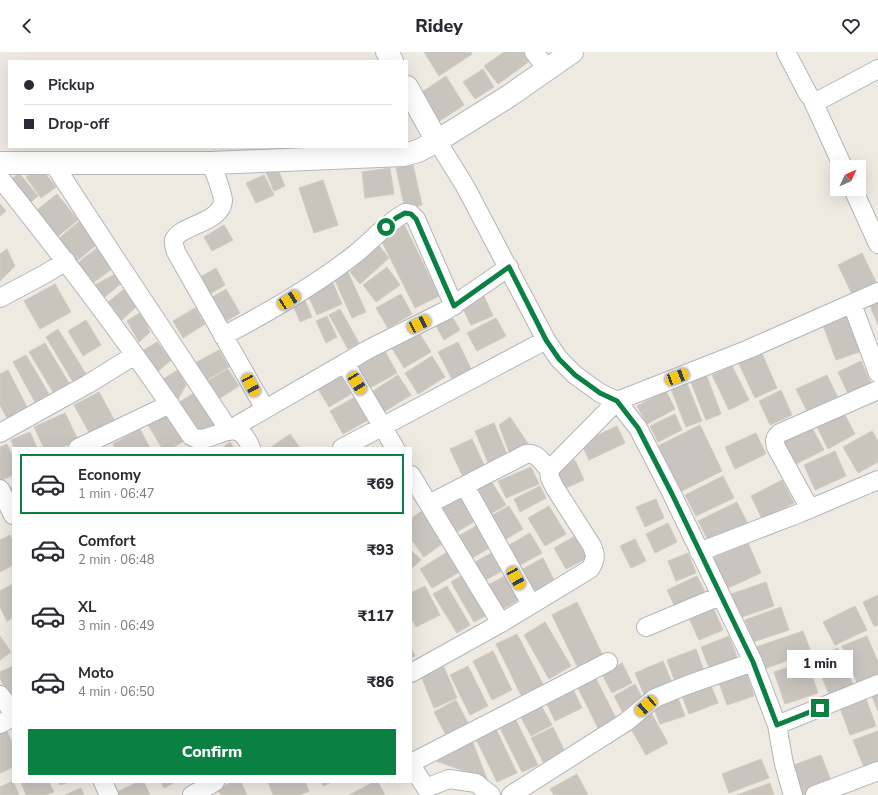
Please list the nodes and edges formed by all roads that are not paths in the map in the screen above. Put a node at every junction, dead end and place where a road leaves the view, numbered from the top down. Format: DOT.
graph roads {
  1 [pos="534,52"];
  2 [pos="572,52"];
  3 [pos="786,52"];
  4 [pos="547,69"];
  5 [pos="878,70"];
  6 [pos="408,89"];
  7 [pos="812,99"];
  8 [pos="437,141"];
  9 [pos="840,160"];
  10 [pos="0,163"];
  11 [pos="54,163"];
  12 [pos="211,163"];
  13 [pos="0,178"];
  14 [pos="856,196"];
  15 [pos="878,244"];
  16 [pos="66,261"];
  17 [pos="509,267"];
  18 [pos="878,292"];
  19 [pos="0,298"];
  20 [pos="852,304"];
  21 [pos="454,306"];
  22 [pos="224,336"];
  23 [pos="546,340"];
  24 [pos="135,355"];
  25 [pos="345,363"];
  26 [pos="878,373"];
  27 [pos="878,390"];
  28 [pos="617,401"];
  29 [pos="170,404"];
  30 [pos="265,409"];
  31 [pos="382,426"];
  32 [pos="229,430"];
  33 [pos="0,433"];
  34 [pos="80,447"];
  35 [pos="250,447"];
  36 [pos="344,447"];
  37 [pos="394,447"];
  38 [pos="549,470"];
  39 [pos="412,477"];
  40 [pos="878,480"];
  41 [pos="12,483"];
  42 [pos="465,486"];
  43 [pos="0,489"];
  44 [pos="429,504"];
  45 [pos="810,509"];
  46 [pos="12,513"];
  47 [pos="699,552"];
  48 [pos="720,596"];
  49 [pos="531,604"];
  50 [pos="501,623"];
  51 [pos="646,627"];
  52 [pos="608,662"];
  53 [pos="753,662"];
  54 [pos="412,672"];
  55 [pos="878,684"];
  56 [pos="0,695"];
  57 [pos="12,711"];
  58 [pos="12,718"];
  59 [pos="0,724"];
  60 [pos="777,725"];
  61 [pos="412,763"];
  62 [pos="412,767"];
  63 [pos="878,771"];
  64 [pos="104,783"];
  65 [pos="214,787"];
  66 [pos="421,791"];
  67 [pos="109,795"];
  68 [pos="192,795"];
  69 [pos="491,795"];
  70 [pos="511,795"];
  71 [pos="793,795"];
  72 [pos="815,795"];
  1 -- 4 [label="street"];
  2 -- 4 [label="street"];
  3 -- 7 [label="street"];
  4 -- 8 [label="street"];
  5 -- 7 [label="street"];
  6 -- 8 [label="street"];
  7 -- 9 [label="street"];
  8 -- 12 [label="street"];
  8 -- 17 [label="street"];
  10 -- 11 [label="street"];
  11 -- 12 [label="street"];
  11 -- 32 [label="street"];
  12 -- 22 [label="street"];
  13 -- 16 [label="street"];
  14 -- 15 [label="street"];
  16 -- 19 [label="street"];
  16 -- 24 [label="street"];
  17 -- 21 [label="street"];
  17 -- 23 [label="street"];
  18 -- 20 [label="street"];
  20 -- 26 [label="street"];
  20 -- 28 [label="street"];
  21 -- 22 [label="street"];
  21 -- 25 [label="street"];
  22 -- 30 [label="street"];
  23 -- 28 [label="street"];
  23 -- 31 [label="street"];
  24 -- 29 [label="street"];
  24 -- 33 [label="street"];
  25 -- 30 [label="street"];
  25 -- 31 [label="street"];
  27 -- 45 [label="street"];
  28 -- 38 [label="street"];
  28 -- 47 [label="street"];
  29 -- 32 [label="street"];
  29 -- 34 [label="street"];
  30 -- 32 [label="street"];
  31 -- 36 [label="street"];
  31 -- 37 [label="street"];
  32 -- 35 [label="street"];
  38 -- 42 [label="street"];
  38 -- 49 [label="street"];
  39 -- 44 [label="street"];
  40 -- 45 [label="street"];
  41 -- 43 [label="street"];
  42 -- 44 [label="street"];
  42 -- 49 [label="street"];
  43 -- 46 [label="street"];
  44 -- 50 [label="street"];
  45 -- 47 [label="street"];
  47 -- 48 [label="street"];
  48 -- 51 [label="street"];
  48 -- 53 [label="street"];
  49 -- 50 [label="street"];
  50 -- 54 [label="street"];
  52 -- 61 [label="street"];
  53 -- 60 [label="street"];
  53 -- 70 [label="street"];
  55 -- 60 [label="street"];
  56 -- 57 [label="street"];
  58 -- 59 [label="street"];
  60 -- 71 [label="street"];
  62 -- 66 [label="street"];
  63 -- 72 [label="street"];
  64 -- 67 [label="street"];
  65 -- 68 [label="street"];
  66 -- 69 [label="street"];
}
